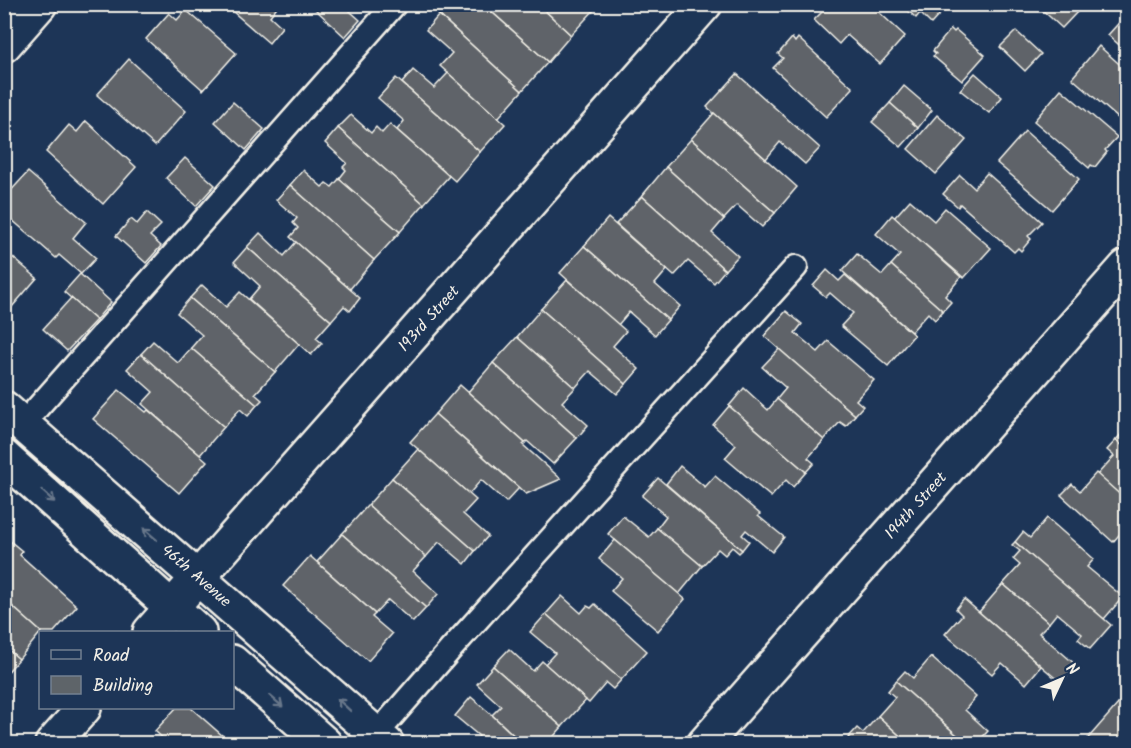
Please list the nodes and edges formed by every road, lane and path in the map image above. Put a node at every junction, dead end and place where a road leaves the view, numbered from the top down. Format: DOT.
graph roads {
  1 [pos="40,4"];
  2 [pos="395,4"];
  3 [pos="705,4"];
  4 [pos="4,45"];
  5 [pos="796,267"];
  6 [pos="1126,267"];
  7 [pos="14,416"];
  8 [pos="4,457"];
  9 [pos="199,576"];
  10 [pos="171,608"];
  11 [pos="152,631"];
  12 [pos="197,631"];
  13 [pos="234,664"];
  14 [pos="83,709"];
  15 [pos="378,740"];
  16 [pos="52,744"];
  17 [pos="325,744"];
  18 [pos="704,744"];
  1 -- 4 [label="street"];
  2 -- 7 [label="lane"];
  3 -- 9 [label="street, 193rd Street"];
  5 -- 15 [label="lane"];
  6 -- 18 [label="street, 194th Street"];
  9 -- 7 [label="street, 46th Avenue, one-way"];
  8 -- 10 [label="street, one-way"];
  9 -- 10 [label="street, 193rd Street"];
  15 -- 9 [label="street, 46th Avenue, one-way"];
  10 -- 11 [label="street, 193rd Street"];
  10 -- 12 [label="street"];
  13 -- 17 [label="street, one-way"];
  14 -- 16 [label="street"];
}
